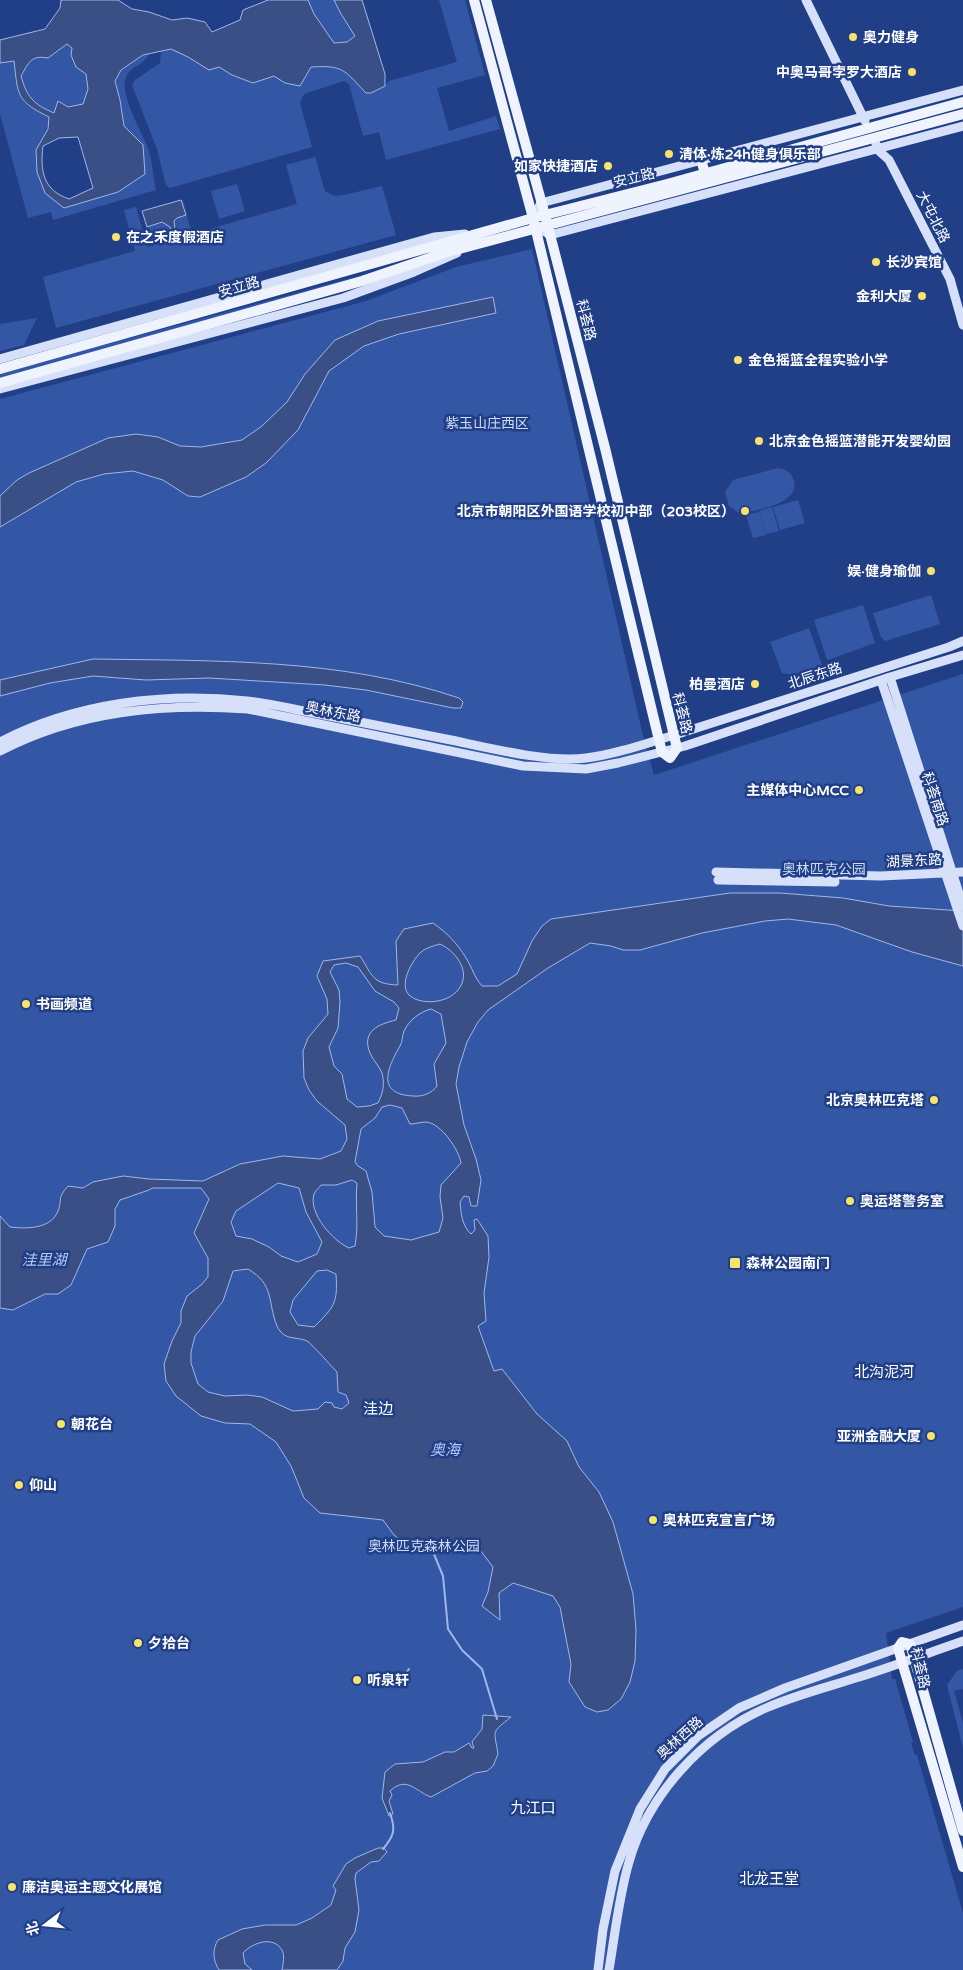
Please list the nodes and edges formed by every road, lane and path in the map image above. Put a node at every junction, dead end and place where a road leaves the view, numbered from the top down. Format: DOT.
graph roads {
  1 [pos="474,0"];
  2 [pos="486,0"];
  3 [pos="806,0"];
  4 [pos="963,90"];
  5 [pos="963,102"];
  6 [pos="962,116"];
  7 [pos="863,117"];
  8 [pos="963,126"];
  9 [pos="868,127"];
  10 [pos="876,143"];
  11 [pos="701,160"];
  12 [pos="705,173"];
  13 [pos="541,203"];
  14 [pos="544,215"];
  15 [pos="534,223"];
  16 [pos="549,230"];
  17 [pos="486,231"];
  18 [pos="478,244"];
  19 [pos="963,325"];
  20 [pos="0,359"];
  21 [pos="0,370"];
  22 [pos="0,382"];
  23 [pos="0,389"];
  24 [pos="963,640"];
  25 [pos="963,655"];
  26 [pos="890,677"];
  27 [pos="881,680"];
  28 [pos="674,735"];
  29 [pos="659,740"];
  30 [pos="0,742"];
  31 [pos="678,748"];
  32 [pos="0,751"];
  33 [pos="662,752"];
  34 [pos="963,872"];
  35 [pos="717,876"];
  36 [pos="953,876"];
  37 [pos="961,909"];
  38 [pos="963,926"];
  39 [pos="963,1625"];
  40 [pos="963,1641"];
  41 [pos="910,1644"];
  42 [pos="898,1648"];
  43 [pos="913,1658"];
  44 [pos="902,1662"];
  45 [pos="963,1831"];
  46 [pos="963,1867"];
  47 [pos="598,1970"];
  48 [pos="609,1970"];
  1 -- 15 [label="main road, 科荟路"];
  2 -- 13 [label="main road, 科荟路"];
  3 -- 7 [label="main road"];
  4 -- 7 [label="main road, 安立路"];
  5 -- 9 [label="main road, 安立路"];
  6 -- 10 [label="main road, 安立路"];
  7 -- 9 [label="main road, 大屯北路"];
  7 -- 11 [label="main road, 安立路"];
  8 -- 10 [label="main road, 安立路"];
  9 -- 10 [label="main road, 大屯北路"];
  9 -- 12 [label="main road, 安立路"];
  10 -- 16 [label="main road, 安立路"];
  10 -- 19 [label="main road, 大屯北路"];
  11 -- 12 [label="main road"];
  11 -- 13 [label="main road, 安立路"];
  12 -- 14 [label="main road, 安立路"];
  13 -- 14 [label="main road, 科荟路"];
  13 -- 15 [label="main road"];
  14 -- 15 [label="main road, 安立路"];
  14 -- 16 [label="main road, 科荟路"];
  15 -- 16 [label="main road, 安立路"];
  15 -- 17 [label="main road, 安立路"];
  15 -- 18 [label="main road, 安立路"];
  15 -- 29 [label="main road, 科荟路"];
  16 -- 28 [label="main road, 科荟路"];
  17 -- 20 [label="main road, 安立路"];
  17 -- 21 [label="main road, 安立路"];
  18 -- 22 [label="main road, 安立路"];
  18 -- 23 [label="main road, 安立路"];
  24 -- 28 [label="main road, 北辰东路"];
  25 -- 26 [label="main road, 北辰东路"];
  26 -- 27 [label="main road, 北辰东路"];
  26 -- 36 [label="main road, 科荟南路"];
  27 -- 31 [label="main road, 北辰东路"];
  27 -- 36 [label="main road, 科荟南路"];
  28 -- 29 [label="main road, 北辰东路"];
  28 -- 31 [label="main road, 科荟路"];
  29 -- 30 [label="main road, 奥林东路"];
  29 -- 33 [label="main road, 科荟路"];
  31 -- 33 [label="main road, 科荟路"];
  32 -- 33 [label="main road, 奥林东路"];
  34 -- 36 [label="main road, 湖景东路"];
  35 -- 36 [label="main road, 湖景东路"];
  36 -- 37 [label="main road, 科荟南路"];
  37 -- 38 [label="main road, 科荟南路"];
  39 -- 41 [label="main road"];
  40 -- 43 [label="main road, 奥林西路"];
  41 -- 42 [label="main road, 科荟路"];
  41 -- 43 [label="main road, 科荟路"];
  42 -- 44 [label="main road, 科荟路"];
  42 -- 47 [label="main road, 奥林西路"];
  43 -- 44 [label="main road, 奥林西路"];
  43 -- 45 [label="main road, 科荟路"];
  44 -- 46 [label="main road, 科荟路"];
  44 -- 48 [label="main road, 奥林西路"];
}
